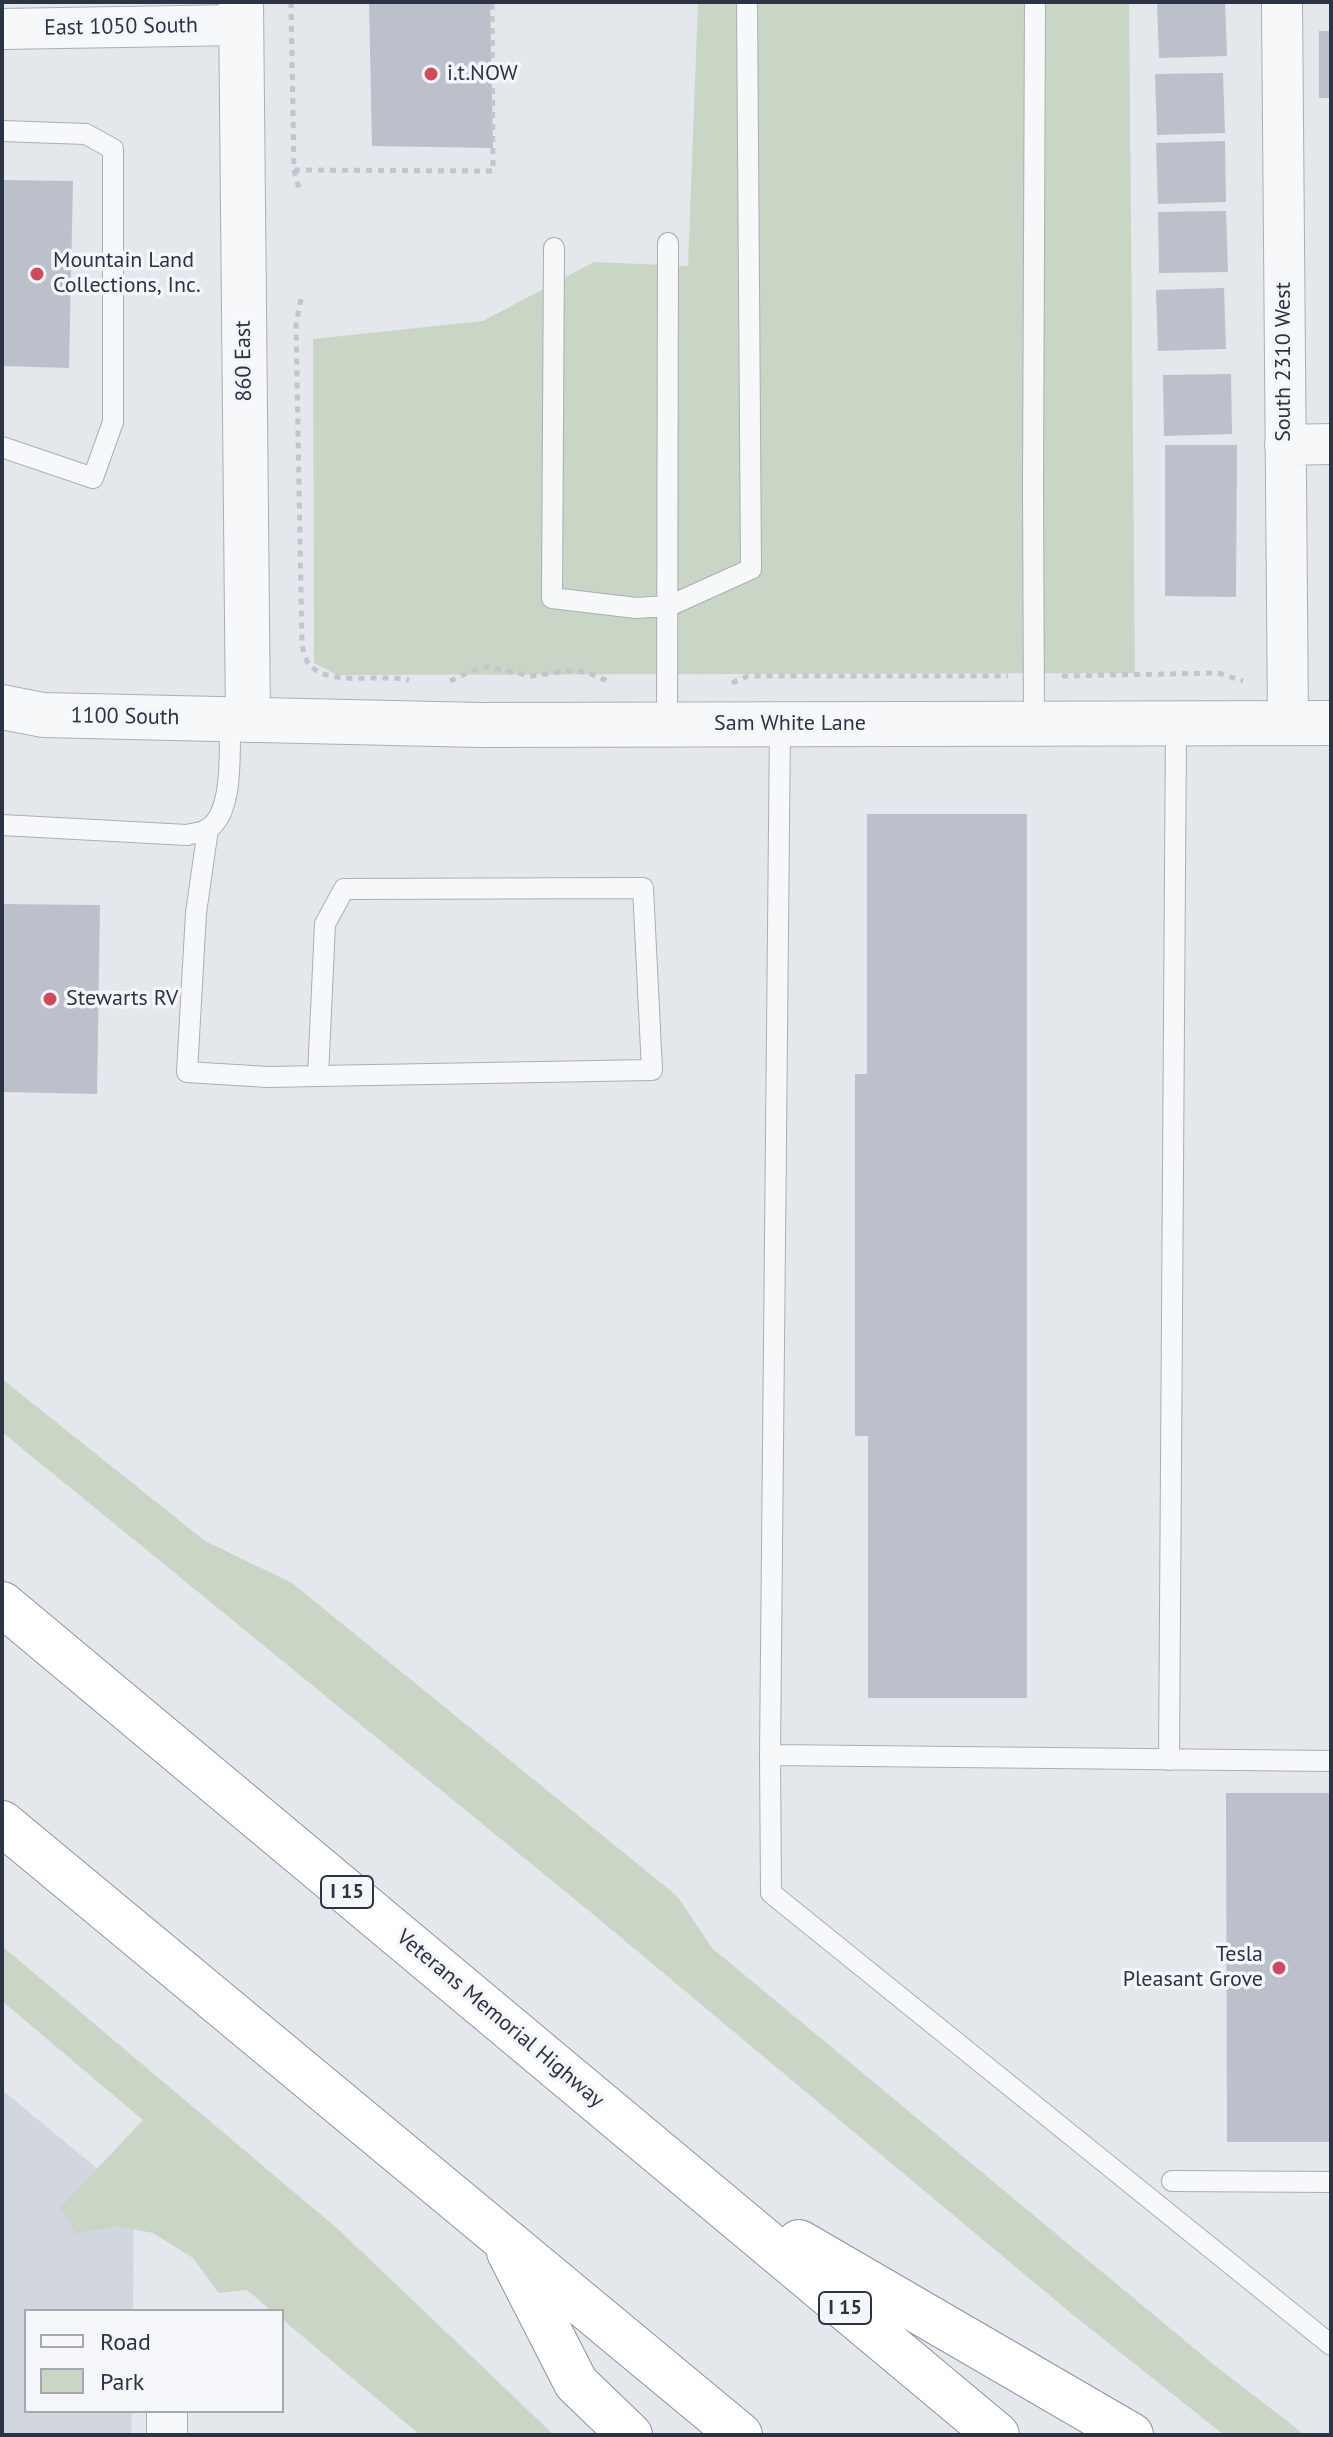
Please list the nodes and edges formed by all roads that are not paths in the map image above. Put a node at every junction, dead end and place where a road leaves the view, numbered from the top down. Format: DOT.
graph roads {
  1 [pos="747,2"];
  2 [pos="1035,2"];
  3 [pos="1282,2"];
  4 [pos="241,13"];
  5 [pos="2,29"];
  6 [pos="2,131"];
  7 [pos="668,243"];
  8 [pos="554,248"];
  9 [pos="1331,444"];
  10 [pos="1285,445"];
  11 [pos="2,447"];
  12 [pos="669,606"];
  13 [pos="2,707"];
  14 [pos="239,720"];
  15 [pos="1034,722"];
  16 [pos="1176,723"];
  17 [pos="1288,723"];
  18 [pos="1331,723"];
  19 [pos="667,724"];
  20 [pos="780,724"];
  21 [pos="2,825"];
  22 [pos="208,829"];
  23 [pos="318,1076"];
  24 [pos="2,1604"];
  25 [pos="770,1755"];
  26 [pos="1169,1760"];
  27 [pos="1331,1761"];
  28 [pos="2,1823"];
  29 [pos="693,2181"];
  30 [pos="1172,2181"];
  31 [pos="1331,2182"];
  32 [pos="501,2236"];
  33 [pos="1331,2345"];
  34 [pos="167,2413"];
  35 [pos="167,2435"];
  36 [pos="630,2435"];
  37 [pos="740,2435"];
  38 [pos="997,2435"];
  39 [pos="1131,2435"];
  1 -- 12 [label="lane"];
  2 -- 15 [label="lane"];
  3 -- 10 [label="street, South 2310 West"];
  4 -- 5 [label="street, East 1050 South"];
  4 -- 14 [label="street, 860 East"];
  6 -- 11 [label="lane"];
  7 -- 12 [label="lane"];
  8 -- 12 [label="lane"];
  9 -- 10 [label="street"];
  10 -- 17 [label="street, South 2310 West"];
  12 -- 19 [label="lane"];
  13 -- 14 [label="street, 1100 South"];
  14 -- 19 [label="street, Sam White Lane"];
  14 -- 22 [label="lane"];
  15 -- 16 [label="street, Sam White Lane"];
  15 -- 20 [label="street, Sam White Lane"];
  16 -- 17 [label="street, Sam White Lane"];
  16 -- 26 [label="lane"];
  17 -- 18 [label="street, Sam White Lane"];
  19 -- 20 [label="street, Sam White Lane"];
  20 -- 25 [label="lane"];
  21 -- 22 [label="lane"];
  22 -- 23 [label="lane"];
  23 -- 23 [label="lane"];
  24 -- 29 [label="highway, Veterans Memorial Highway / I 15"];
  25 -- 26 [label="lane"];
  25 -- 33 [label="lane"];
  26 -- 27 [label="lane"];
  28 -- 32 [label="highway"];
  29 -- 38 [label="highway, Veterans Memorial Highway / I 15"];
  29 -- 39 [label="highway"];
  30 -- 31 [label="lane"];
  32 -- 36 [label="highway"];
  32 -- 37 [label="highway"];
  34 -- 35 [label="street"];
}
